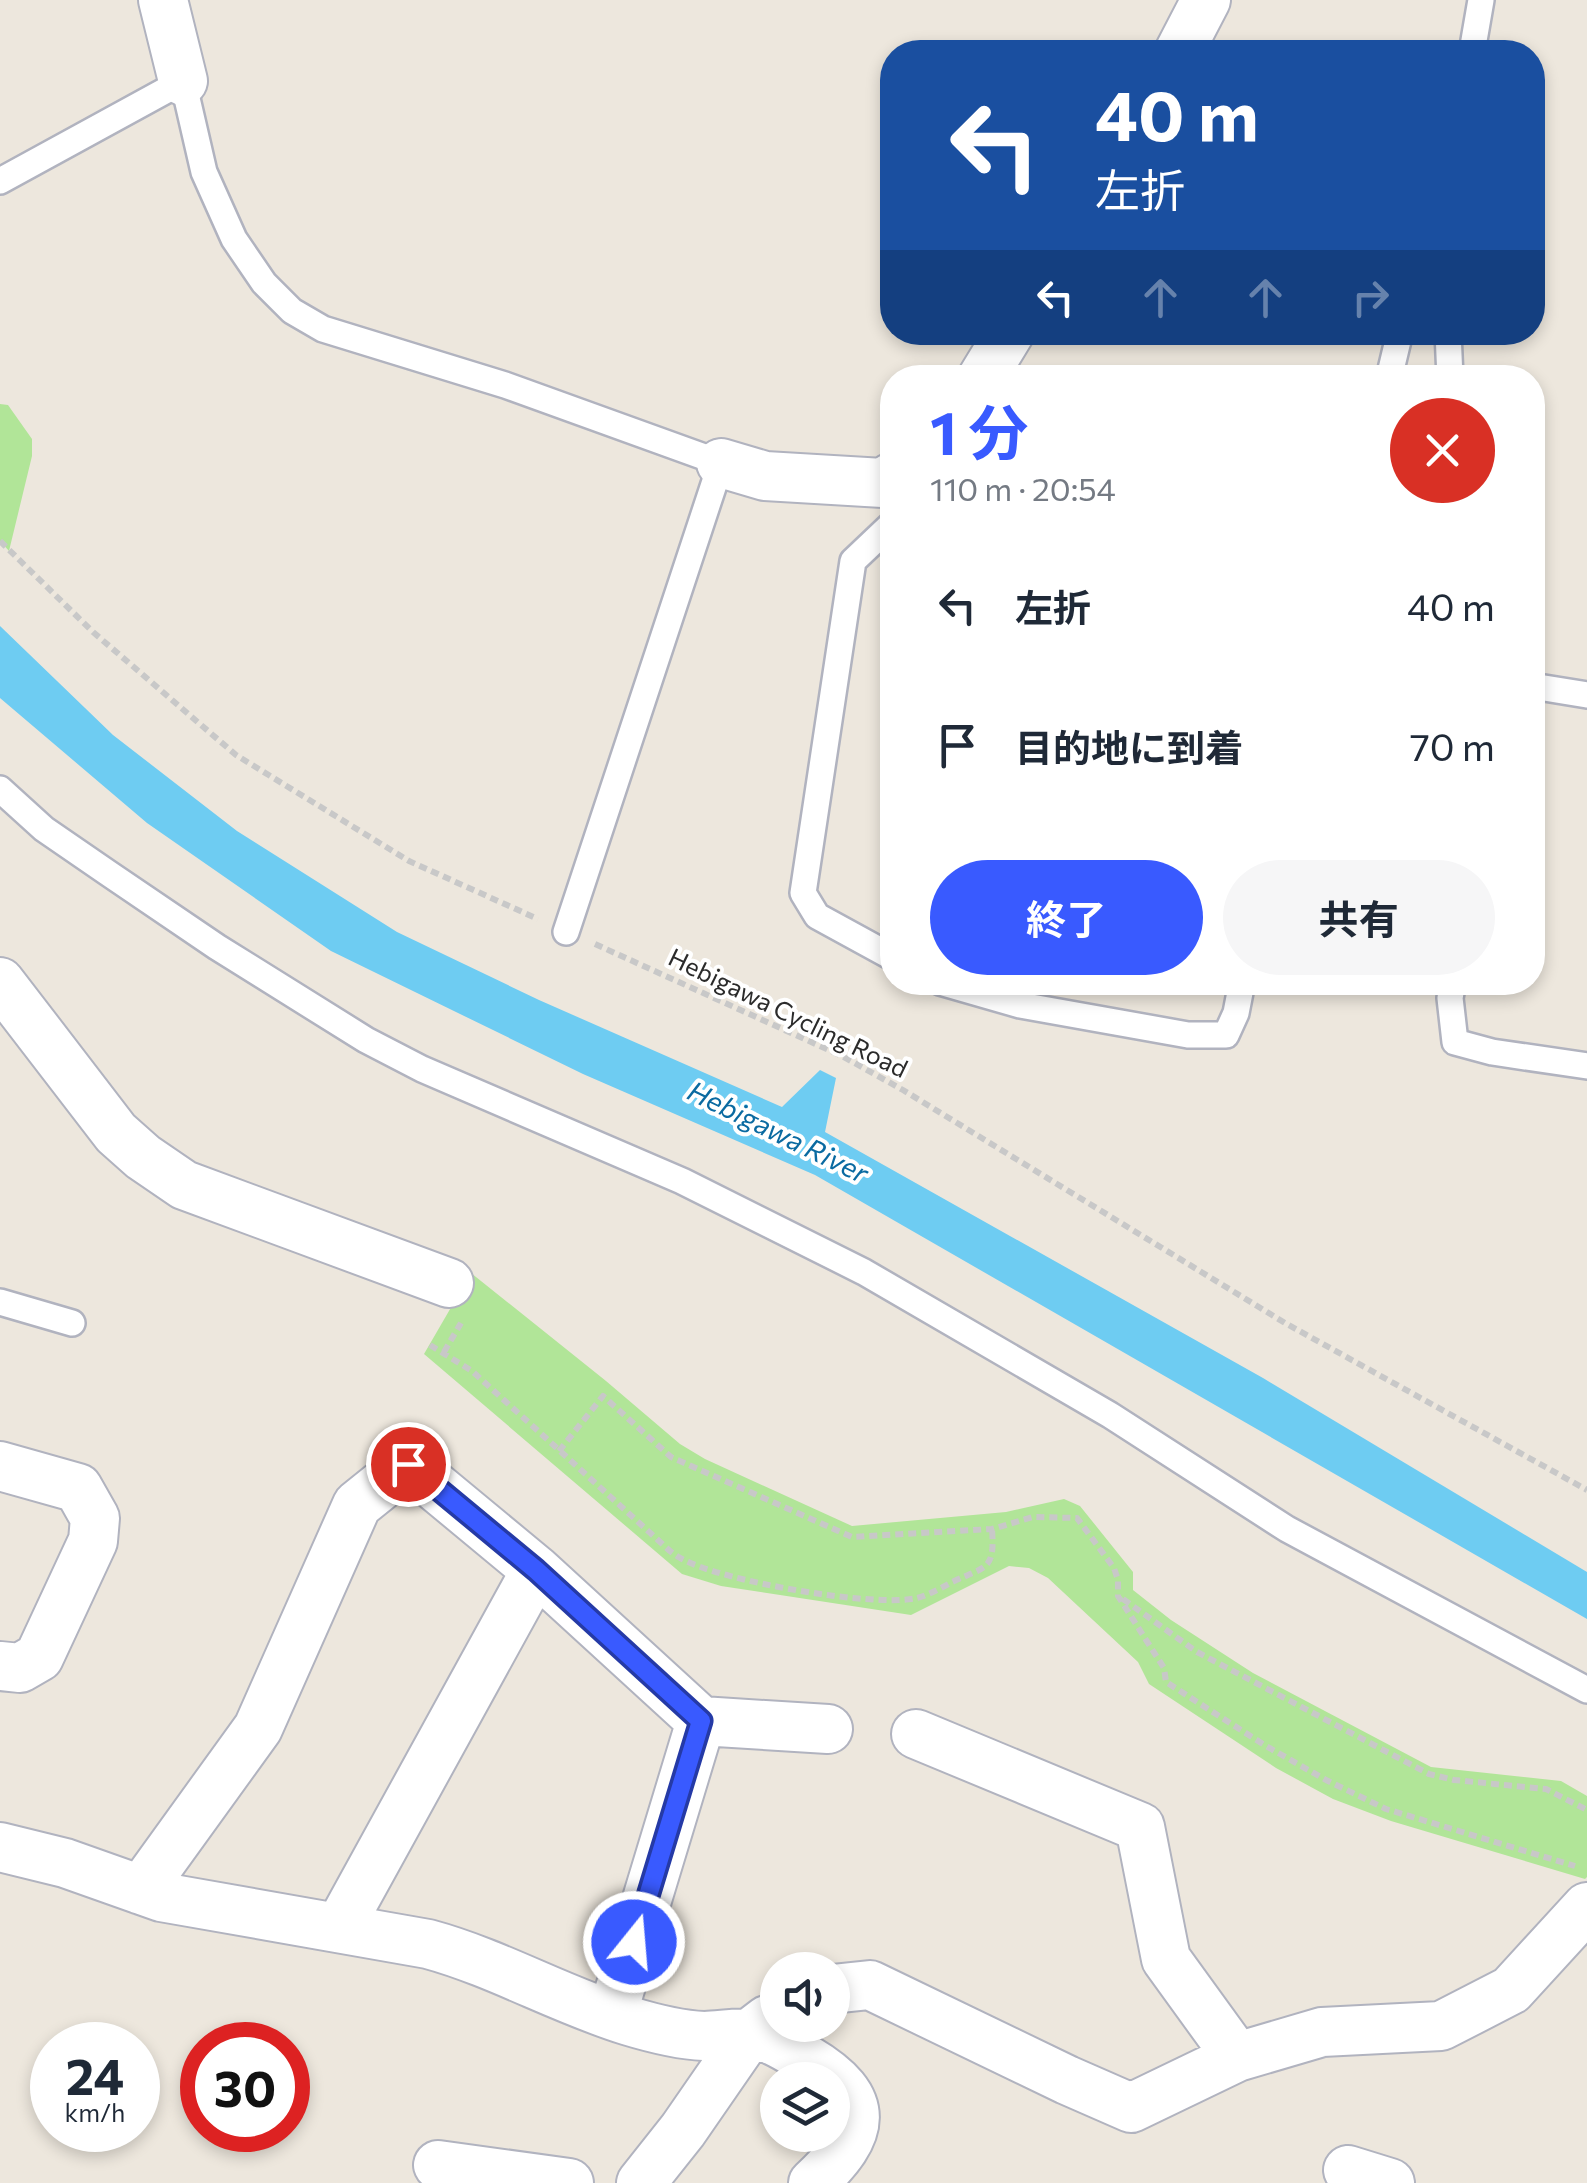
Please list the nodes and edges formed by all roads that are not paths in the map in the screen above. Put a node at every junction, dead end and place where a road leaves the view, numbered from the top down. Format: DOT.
graph roads {
  1 [pos="163,0"];
  2 [pos="1206,0"];
  3 [pos="1481,0"];
  4 [pos="1185,40"];
  5 [pos="1474,40"];
  6 [pos="183,81"];
  7 [pos="0,181"];
  8 [pos="721,464"];
  9 [pos="880,483"];
  10 [pos="880,536"];
  11 [pos="1545,688"];
  12 [pos="1587,695"];
  13 [pos="0,789"];
  14 [pos="566,932"];
  15 [pos="880,951"];
  16 [pos="0,982"];
  17 [pos="985,995"];
  18 [pos="1239,995"];
  19 [pos="1451,995"];
  20 [pos="1587,1066"];
  21 [pos="449,1284"];
  22 [pos="0,1302"];
  23 [pos="72,1323"];
  24 [pos="0,1466"];
  25 [pos="536,1570"];
  26 [pos="0,1666"];
  27 [pos="1587,1690"];
  28 [pos="701,1721"];
  29 [pos="828,1729"];
  30 [pos="916,1734"];
  31 [pos="0,1848"];
  32 [pos="142,1890"];
  33 [pos="1587,1907"];
  34 [pos="339,1928"];
  35 [pos="850,1987"];
  36 [pos="612,2015"];
  37 [pos="760,2024"];
  38 [pos="760,2028"];
  39 [pos="780,2042"];
  40 [pos="1237,2057"];
  41 [pos="438,2165"];
  42 [pos="568,2183"];
  43 [pos="640,2183"];
  44 [pos="813,2183"];
  1 -- 6 [label="street"];
  2 -- 4 [label="street"];
  3 -- 5 [label="lane"];
  6 -- 7 [label="lane"];
  6 -- 8 [label="lane"];
  8 -- 9 [label="street"];
  8 -- 14 [label="lane"];
  10 -- 15 [label="lane"];
  11 -- 12 [label="lane"];
  13 -- 27 [label="lane"];
  16 -- 21 [label="street"];
  17 -- 18 [label="lane"];
  19 -- 20 [label="lane"];
  22 -- 23 [label="lane"];
  24 -- 26 [label="street"];
  25 -- 28 [label="street"];
  25 -- 32 [label="street"];
  25 -- 34 [label="street"];
  28 -- 29 [label="street"];
  28 -- 36 [label="street"];
  30 -- 40 [label="street"];
  31 -- 32 [label="street"];
  32 -- 34 [label="street"];
  33 -- 40 [label="street"];
  34 -- 36 [label="street"];
  35 -- 40 [label="street"];
  36 -- 37 [label="street"];
  38 -- 43 [label="street"];
  39 -- 44 [label="street"];
  41 -- 42 [label="street"];
}
